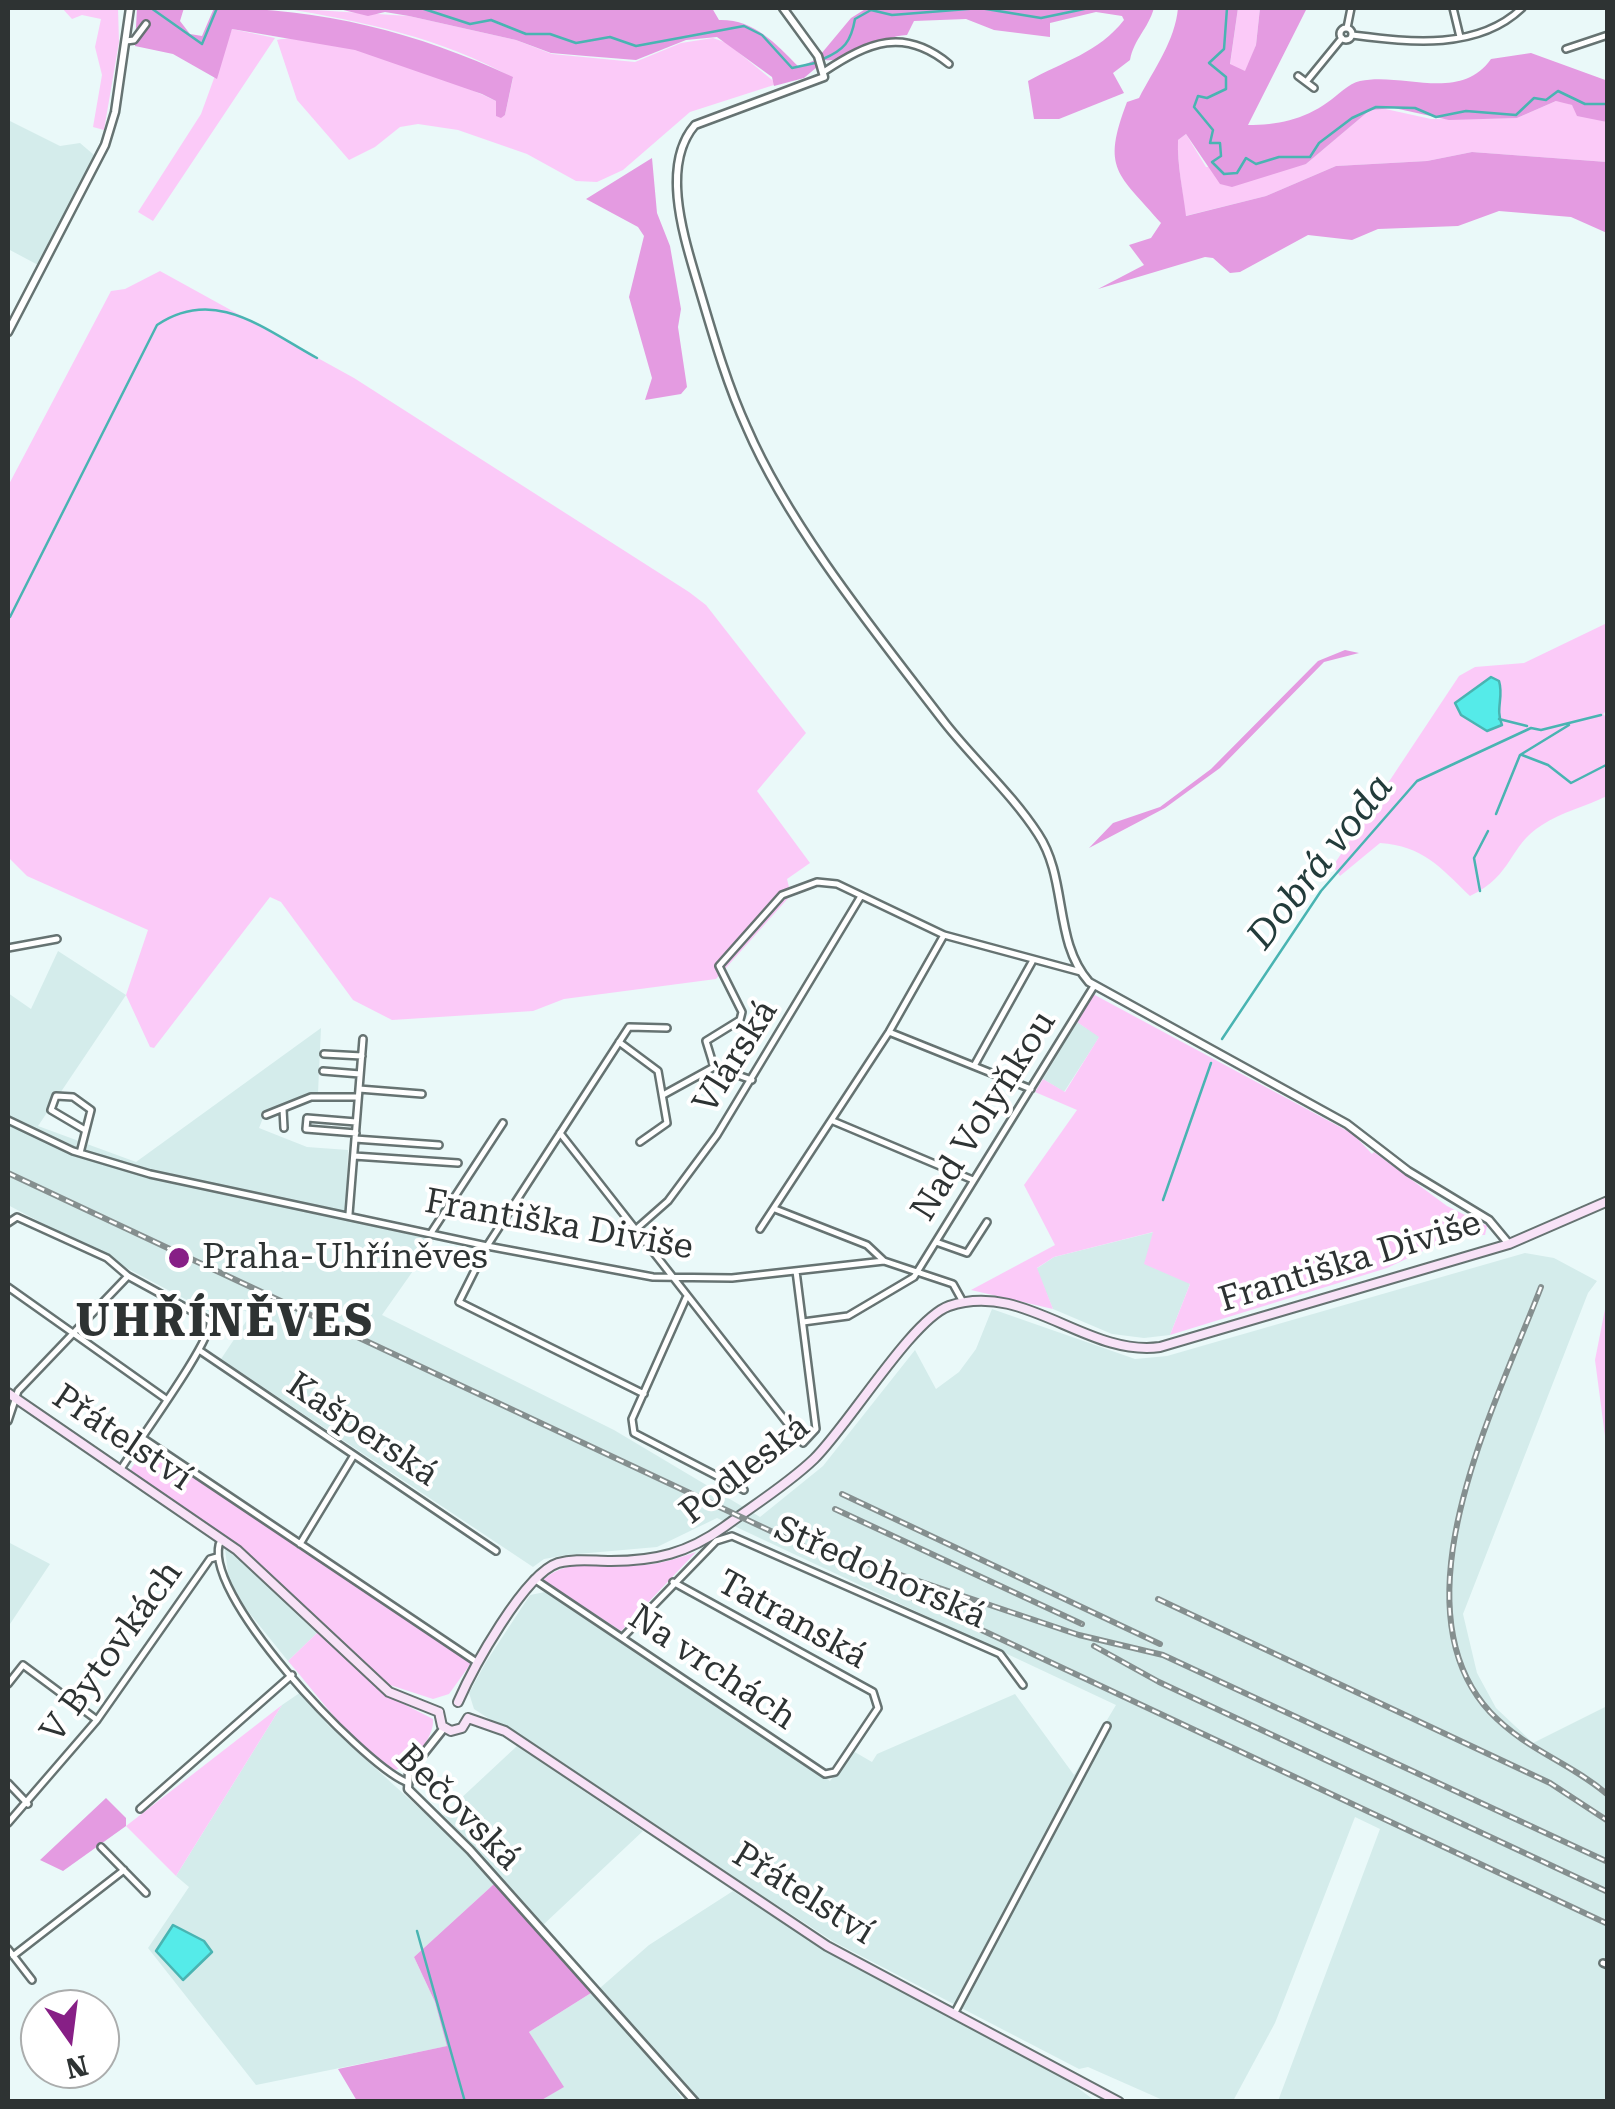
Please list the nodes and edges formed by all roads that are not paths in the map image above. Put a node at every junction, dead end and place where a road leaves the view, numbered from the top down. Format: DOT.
graph roads {
  1 [pos="130,8"];
  2 [pos="783,8"];
  3 [pos="1351,8"];
  4 [pos="1453,8"];
  5 [pos="1522,8"];
  6 [pos="146,24"];
  7 [pos="1347,28"];
  8 [pos="1352,35"];
  9 [pos="1608,35"];
  10 [pos="1460,37"];
  11 [pos="1342,38"];
  12 [pos="126,42"];
  13 [pos="1566,49"];
  14 [pos="948,64"];
  15 [pos="826,71"];
  16 [pos="1298,76"];
  17 [pos="1306,82"];
  18 [pos="1314,88"];
  19 [pos="8,332"];
  20 [pos="862,896"];
  21 [pos="944,934"];
  22 [pos="58,939"];
  23 [pos="8,948"];
  24 [pos="1032,962"];
  25 [pos="1081,972"];
  26 [pos="1094,986"];
  27 [pos="666,1028"];
  28 [pos="888,1032"];
  29 [pos="363,1040"];
  30 [pos="619,1042"];
  31 [pos="324,1054"];
  32 [pos="362,1056"];
  33 [pos="974,1066"];
  34 [pos="714,1067"];
  35 [pos="323,1070"];
  36 [pos="360,1074"];
  37 [pos="752,1080"];
  38 [pos="1032,1089"];
  39 [pos="359,1093"];
  40 [pos="422,1094"];
  41 [pos="663,1095"];
  42 [pos="283,1108"];
  43 [pos="266,1115"];
  44 [pos="8,1120"];
  45 [pos="833,1121"];
  46 [pos="356,1122"];
  47 [pos="504,1123"];
  48 [pos="284,1128"];
  49 [pos="86,1130"];
  50 [pos="560,1133"];
  51 [pos="355,1136"];
  52 [pos="640,1142"];
  53 [pos="438,1145"];
  54 [pos="80,1153"];
  55 [pos="354,1156"];
  56 [pos="458,1163"];
  57 [pos="974,1180"];
  58 [pos="1608,1201"];
  59 [pos="774,1209"];
  60 [pos="349,1214"];
  61 [pos="987,1222"];
  62 [pos="8,1223"];
  63 [pos="760,1230"];
  64 [pos="634,1231"];
  65 [pos="431,1233"];
  66 [pos="936,1242"];
  67 [pos="1509,1244"];
  68 [pos="486,1246"];
  69 [pos="884,1261"];
  70 [pos="796,1271"];
  71 [pos="917,1273"];
  72 [pos="128,1276"];
  73 [pos="669,1278"];
  74 [pos="8,1287"];
  75 [pos="686,1298"];
  76 [pos="963,1302"];
  77 [pos="803,1322"];
  78 [pos="73,1332"];
  79 [pos="199,1350"];
  80 [pos="8,1393"];
  81 [pos="644,1394"];
  82 [pos="16,1399"];
  83 [pos="166,1399"];
  84 [pos="8,1421"];
  85 [pos="141,1437"];
  86 [pos="354,1455"];
  87 [pos="121,1469"];
  88 [pos="744,1490"];
  89 [pos="222,1539"];
  90 [pos="300,1544"];
  91 [pos="496,1552"];
  92 [pos="217,1557"];
  93 [pos="534,1579"];
  94 [pos="673,1582"];
  95 [pos="623,1638"];
  96 [pos="478,1663"];
  97 [pos="292,1675"];
  98 [pos="8,1684"];
  99 [pos="1023,1686"];
  100 [pos="458,1702"];
  101 [pos="439,1712"];
  102 [pos="468,1718"];
  103 [pos="97,1720"];
  104 [pos="1107,1726"];
  105 [pos="444,1728"];
  106 [pos="855,1744"];
  107 [pos="406,1782"];
  108 [pos="8,1784"];
  109 [pos="28,1804"];
  110 [pos="140,1810"];
  111 [pos="8,1822"];
  112 [pos="101,1847"];
  113 [pos="124,1870"];
  114 [pos="146,1893"];
  115 [pos="8,1949"];
  116 [pos="13,1956"];
  117 [pos="32,1980"];
  118 [pos="954,2014"];
  119 [pos="693,2101"];
  120 [pos="1119,2102"];
  1 -- 12 [label="street"];
  2 -- 15 [label="street"];
  3 -- 7 [label="street"];
  4 -- 10 [label="street"];
  5 -- 10 [label="street"];
  6 -- 12 [label="street"];
  7 -- 8 [label="street"];
  7 -- 11 [label="street"];
  8 -- 10 [label="street"];
  8 -- 11 [label="street"];
  9 -- 13 [label="street"];
  11 -- 17 [label="street"];
  12 -- 19 [label="street"];
  14 -- 15 [label="street"];
  15 -- 25 [label="street"];
  16 -- 17 [label="street"];
  17 -- 18 [label="street"];
  20 -- 21 [label="street"];
  20 -- 34 [label="street"];
  20 -- 37 [label="street, Vlárská"];
  21 -- 24 [label="street"];
  21 -- 28 [label="street"];
  22 -- 23 [label="street"];
  24 -- 25 [label="street"];
  24 -- 33 [label="street"];
  25 -- 26 [label="street"];
  26 -- 38 [label="street, Nad Volyňkou"];
  26 -- 67 [label="street"];
  27 -- 30 [label="street"];
  28 -- 33 [label="street"];
  28 -- 45 [label="street"];
  29 -- 32 [label="street"];
  30 -- 41 [label="street"];
  30 -- 50 [label="street"];
  31 -- 32 [label="street"];
  32 -- 36 [label="street"];
  33 -- 38 [label="street"];
  34 -- 37 [label="street"];
  34 -- 41 [label="street"];
  35 -- 36 [label="street"];
  36 -- 39 [label="street"];
  37 -- 64 [label="street, Vlárská"];
  38 -- 57 [label="street, Nad Volyňkou"];
  39 -- 40 [label="street"];
  39 -- 42 [label="street"];
  39 -- 46 [label="street"];
  41 -- 52 [label="street"];
  42 -- 43 [label="street"];
  42 -- 48 [label="street"];
  44 -- 54 [label="street, Františka Diviše"];
  45 -- 57 [label="street"];
  45 -- 59 [label="street"];
  46 -- 51 [label="street"];
  46 -- 51 [label="street, Františka Diviše"];
  47 -- 65 [label="street"];
  49 -- 49 [label="street"];
  49 -- 54 [label="street"];
  50 -- 64 [label="street"];
  50 -- 68 [label="street"];
  51 -- 53 [label="street, Františka Diviše"];
  51 -- 55 [label="street"];
  54 -- 60 [label="street, Františka Diviše"];
  55 -- 56 [label="street"];
  55 -- 60 [label="street"];
  57 -- 66 [label="street, Nad Volyňkou"];
  58 -- 67 [label="main road, Františka Diviše"];
  59 -- 63 [label="street"];
  59 -- 69 [label="street"];
  60 -- 65 [label="street, Františka Diviše"];
  61 -- 66 [label="street"];
  62 -- 72 [label="street"];
  64 -- 73 [label="street"];
  65 -- 68 [label="street, Františka Diviše"];
  66 -- 71 [label="street, Nad Volyňkou"];
  67 -- 76 [label="main road, Františka Diviše"];
  68 -- 73 [label="street, Františka Diviše"];
  68 -- 81 [label="street"];
  69 -- 70 [label="street, Františka Diviše"];
  69 -- 71 [label="street, Františka Diviše"];
  70 -- 73 [label="street, Františka Diviše"];
  70 -- 77 [label="street"];
  71 -- 76 [label="street, Františka Diviše"];
  71 -- 77 [label="street"];
  72 -- 78 [label="street"];
  72 -- 79 [label="street"];
  73 -- 75 [label="street"];
  74 -- 78 [label="street"];
  75 -- 77 [label="street"];
  75 -- 81 [label="street"];
  76 -- 93 [label="main road, Podleská"];
  78 -- 82 [label="street"];
  78 -- 83 [label="street"];
  79 -- 83 [label="street"];
  79 -- 86 [label="street, Kašperská"];
  80 -- 82 [label="main road, Přátelství"];
  81 -- 88 [label="street"];
  82 -- 84 [label="street"];
  82 -- 87 [label="main road, Přátelství"];
  83 -- 85 [label="street"];
  85 -- 87 [label="street"];
  85 -- 90 [label="street"];
  86 -- 90 [label="street"];
  86 -- 91 [label="street, Kašperská"];
  87 -- 89 [label="main road, Přátelství"];
  89 -- 92 [label="street"];
  89 -- 101 [label="main road, Přátelství"];
  90 -- 96 [label="street"];
  92 -- 97 [label="street, Bečovská"];
  92 -- 103 [label="street, V Bytovkách"];
  93 -- 95 [label="street, Na vrchách"];
  93 -- 96 [label="main road"];
  94 -- 95 [label="street, Středohorská"];
  94 -- 99 [label="street, Středohorská"];
  94 -- 106 [label="street, Tatranská"];
  95 -- 106 [label="street, Na vrchách"];
  96 -- 100 [label="main road"];
  97 -- 107 [label="street, Bečovská"];
  97 -- 110 [label="street"];
  98 -- 103 [label="street"];
  100 -- 101 [label="main road"];
  100 -- 102 [label="main road"];
  101 -- 105 [label="main road"];
  102 -- 105 [label="main road"];
  102 -- 118 [label="main road, Přátelství"];
  103 -- 109 [label="street, V Bytovkách"];
  104 -- 118 [label="street"];
  105 -- 107 [label="street"];
  107 -- 119 [label="street, Bečovská"];
  108 -- 109 [label="street"];
  109 -- 111 [label="street, V Bytovkách"];
  112 -- 113 [label="street"];
  113 -- 114 [label="street"];
  113 -- 116 [label="street"];
  115 -- 116 [label="street"];
  116 -- 117 [label="street"];
  118 -- 120 [label="main road, Přátelství"];
}
